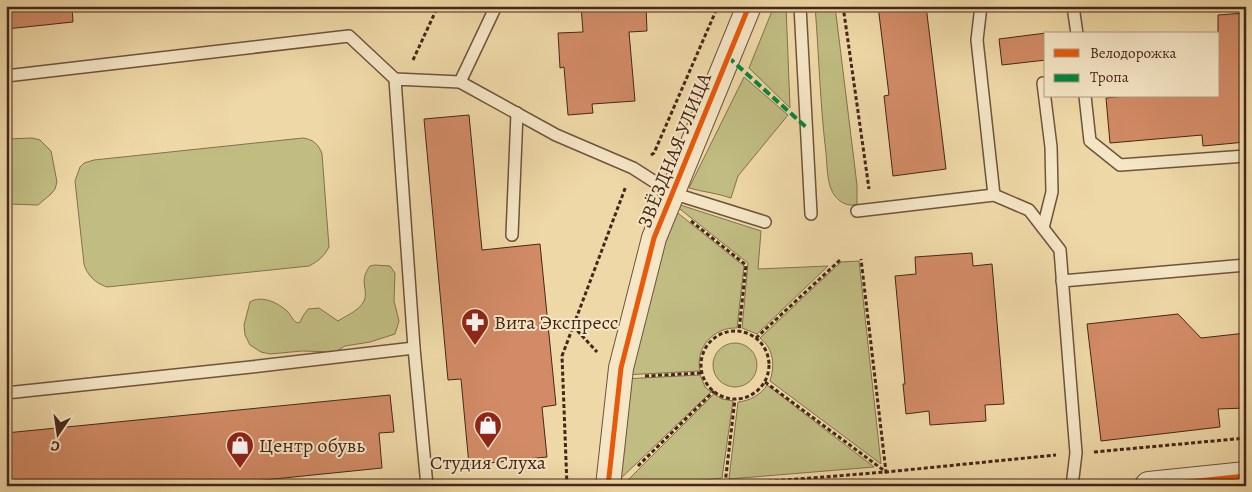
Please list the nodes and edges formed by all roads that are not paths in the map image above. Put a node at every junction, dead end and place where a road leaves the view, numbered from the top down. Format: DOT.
graph roads {
  1 [pos="496,6"];
  2 [pos="749,6"];
  3 [pos="800,6"];
  4 [pos="981,6"];
  5 [pos="1073,6"];
  6 [pos="1077,32"];
  7 [pos="6,76"];
  8 [pos="399,80"];
  9 [pos="460,82"];
  10 [pos="1043,83"];
  11 [pos="1044,91"];
  12 [pos="1045,98"];
  13 [pos="1085,98"];
  14 [pos="517,113"];
  15 [pos="1246,156"];
  16 [pos="994,195"];
  17 [pos="670,198"];
  18 [pos="857,211"];
  19 [pos="811,214"];
  20 [pos="765,222"];
  21 [pos="1043,228"];
  22 [pos="512,235"];
  23 [pos="1246,264"];
  24 [pos="1062,281"];
  25 [pos="414,348"];
  26 [pos="6,393"];
  27 [pos="1246,476"];
  28 [pos="427,486"];
  29 [pos="608,486"];
  30 [pos="1072,486"];
  31 [pos="1149,486"];
  1 -- 9 [label="lane"];
  2 -- 17 [label="street, ЗВЁЗДНАЯ УЛИЦА"];
  3 -- 19 [label="lane"];
  4 -- 16 [label="lane"];
  5 -- 6 [label="lane"];
  7 -- 8 [label="lane"];
  8 -- 9 [label="lane"];
  8 -- 25 [label="lane"];
  9 -- 14 [label="lane"];
  10 -- 11 [label="lane"];
  12 -- 21 [label="lane"];
  13 -- 15 [label="lane"];
  14 -- 17 [label="lane"];
  14 -- 22 [label="lane"];
  16 -- 18 [label="lane"];
  16 -- 21 [label="lane"];
  17 -- 20 [label="lane"];
  17 -- 29 [label="street, ЗВЁЗДНАЯ УЛИЦА"];
  21 -- 24 [label="lane"];
  23 -- 24 [label="lane"];
  24 -- 30 [label="lane"];
  25 -- 26 [label="lane"];
  25 -- 28 [label="lane"];
  27 -- 31 [label="street"];
}
